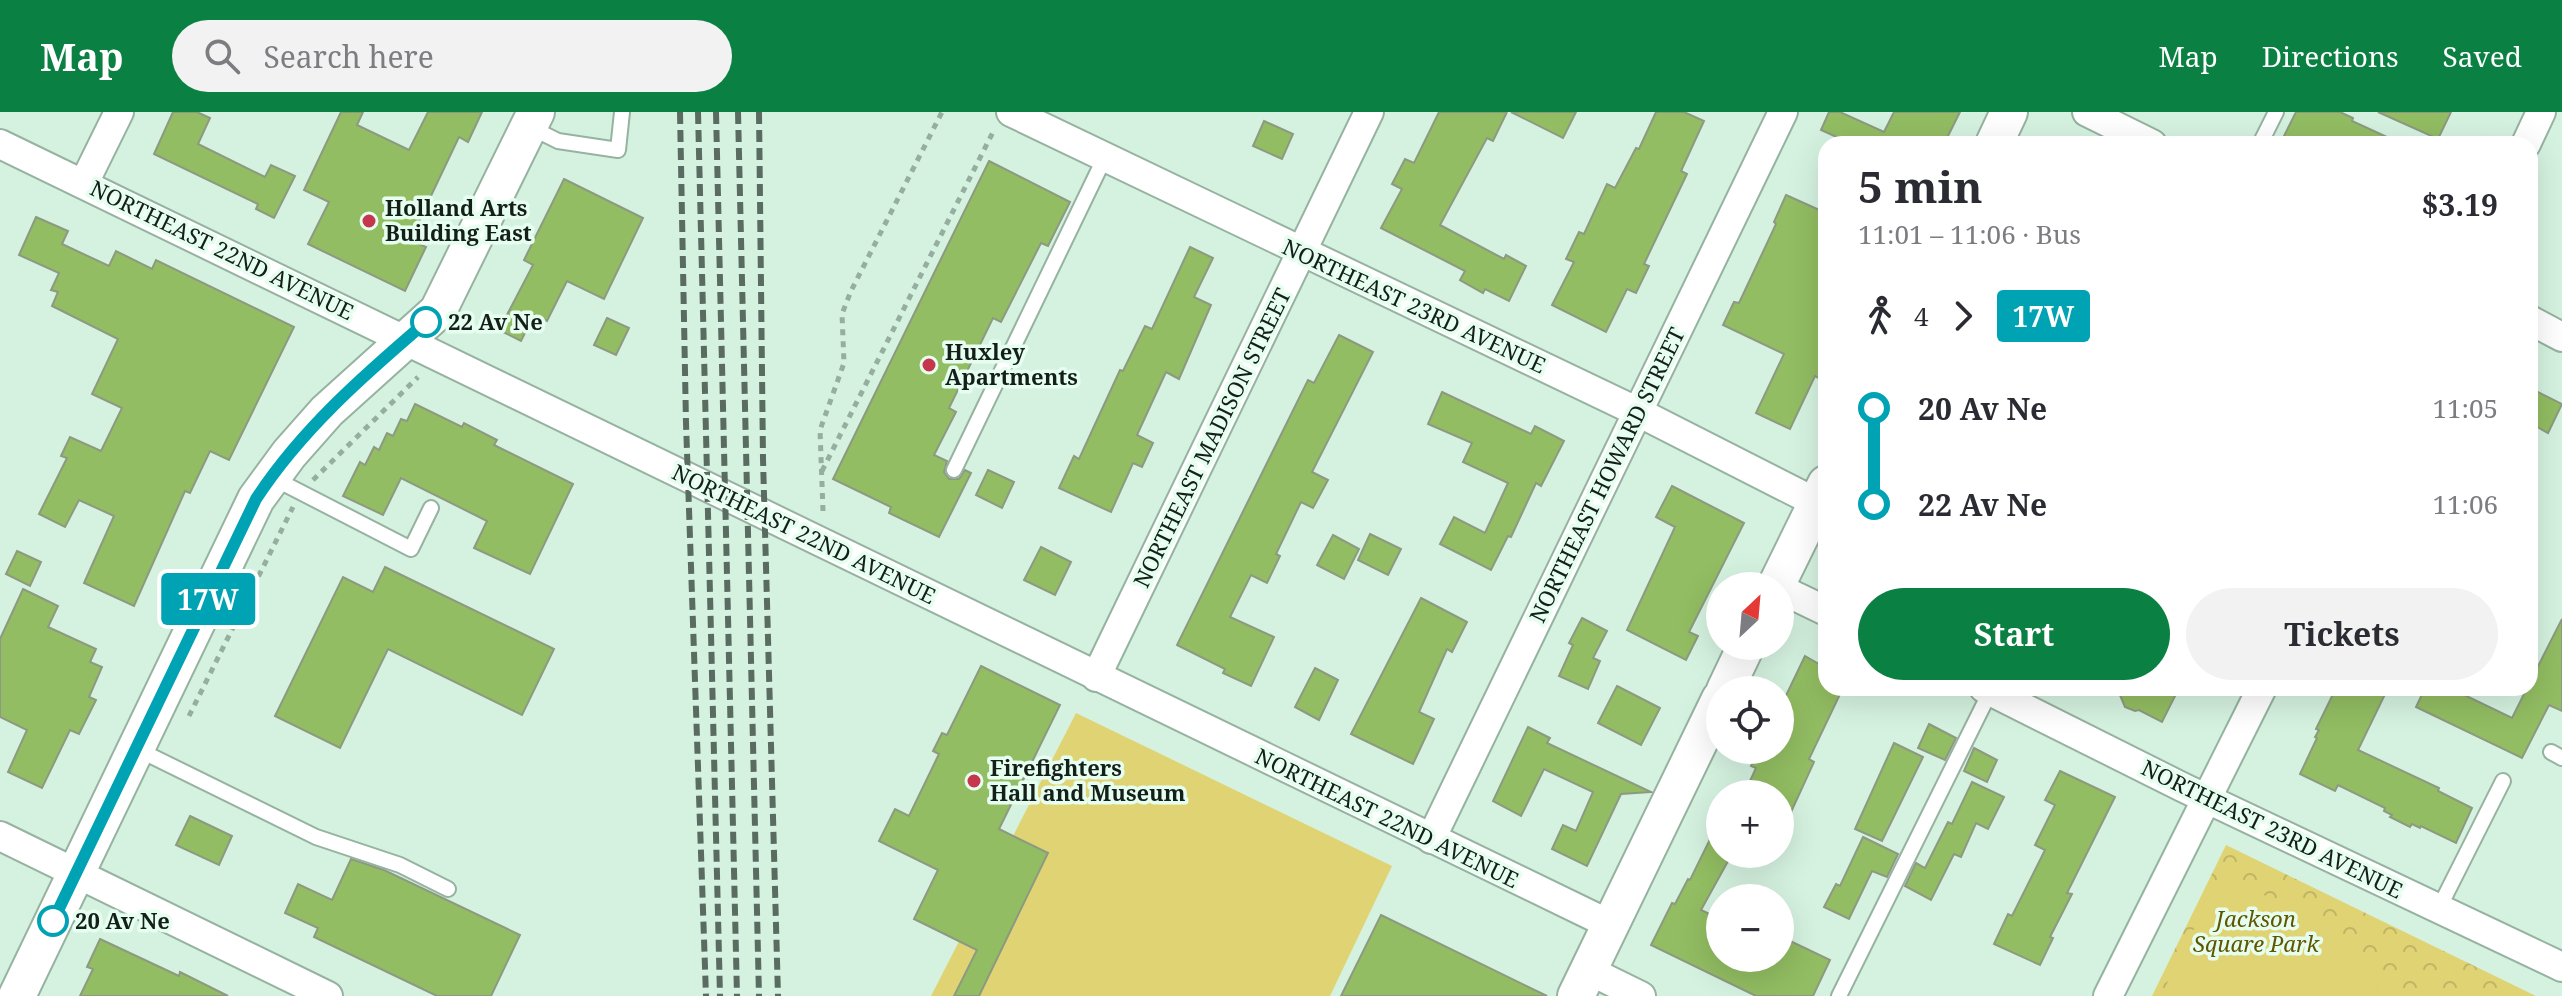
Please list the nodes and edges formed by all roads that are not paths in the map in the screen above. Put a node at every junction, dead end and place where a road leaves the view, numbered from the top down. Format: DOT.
graph roads {
  1 [pos="119,112"];
  2 [pos="622,112"];
  3 [pos="1369,112"];
  4 [pos="1783,112"];
  5 [pos="2009,112"];
  6 [pos="2087,112"];
  7 [pos="2276,112"];
  8 [pos="2541,112"];
  9 [pos="533,120"];
  10 [pos="1002,122"];
  11 [pos="1998,136"];
  12 [pos="2136,136"];
  13 [pos="2264,136"];
  14 [pos="2530,136"];
  15 [pos="0,144"];
  16 [pos="1105,157"];
  17 [pos="84,183"];
  18 [pos="1301,253"];
  19 [pos="2538,324"];
  20 [pos="2562,337"];
  21 [pos="405,339"];
  22 [pos="1638,412"];
  23 [pos="954,470"];
  24 [pos="286,485"];
  25 [pos="1818,493"];
  26 [pos="1818,500"];
  27 [pos="431,508"];
  28 [pos="1785,572"];
  29 [pos="1794,595"];
  30 [pos="1818,607"];
  31 [pos="1096,677"];
  32 [pos="1986,696"];
  33 [pos="2003,696"];
  34 [pos="2258,696"];
  35 [pos="1706,727"];
  36 [pos="151,756"];
  37 [pos="2503,781"];
  38 [pos="2209,798"];
  39 [pos="0,836"];
  40 [pos="1431,839"];
  41 [pos="77,872"];
  42 [pos="448,889"];
  43 [pos="2438,910"];
  44 [pos="1609,924"];
  45 [pos="2562,967"];
  46 [pos="1582,983"];
  47 [pos="17,996"];
  48 [pos="328,996"];
  49 [pos="1641,996"];
  50 [pos="1839,996"];
  51 [pos="2108,996"];
  1 -- 17 [label="street"];
  2 -- 9 [label="lane"];
  3 -- 18 [label="street, NORTHEAST MADISON STREET"];
  4 -- 22 [label="street, NORTHEAST HOWARD STREET"];
  5 -- 11 [label="street"];
  6 -- 12 [label="street"];
  7 -- 13 [label="lane"];
  8 -- 14 [label="street"];
  9 -- 21 [label="street"];
  10 -- 16 [label="street, NORTHEAST 23RD AVENUE"];
  15 -- 17 [label="street, NORTHEAST 22ND AVENUE"];
  16 -- 18 [label="street, NORTHEAST 23RD AVENUE"];
  16 -- 23 [label="lane"];
  17 -- 21 [label="street, NORTHEAST 22ND AVENUE"];
  18 -- 22 [label="street, NORTHEAST 23RD AVENUE"];
  18 -- 31 [label="street, NORTHEAST MADISON STREET"];
  19 -- 20 [label="street"];
  21 -- 24 [label="street"];
  21 -- 31 [label="street, NORTHEAST 22ND AVENUE"];
  22 -- 25 [label="street, NORTHEAST 23RD AVENUE"];
  22 -- 40 [label="street, NORTHEAST HOWARD STREET"];
  24 -- 27 [label="lane"];
  24 -- 36 [label="street"];
  26 -- 28 [label="street"];
  29 -- 30 [label="street"];
  31 -- 40 [label="street, NORTHEAST 22ND AVENUE"];
  32 -- 50 [label="lane"];
  33 -- 38 [label="street, NORTHEAST 23RD AVENUE"];
  34 -- 38 [label="street"];
  35 -- 44 [label="street"];
  36 -- 41 [label="street"];
  36 -- 42 [label="lane"];
  37 -- 43 [label="lane"];
  38 -- 43 [label="street, NORTHEAST 23RD AVENUE"];
  38 -- 51 [label="street"];
  39 -- 41 [label="street"];
  40 -- 44 [label="street, NORTHEAST 22ND AVENUE"];
  41 -- 47 [label="street"];
  41 -- 48 [label="street"];
  43 -- 45 [label="street, NORTHEAST 23RD AVENUE"];
  44 -- 46 [label="street"];
  46 -- 49 [label="street"];
}
